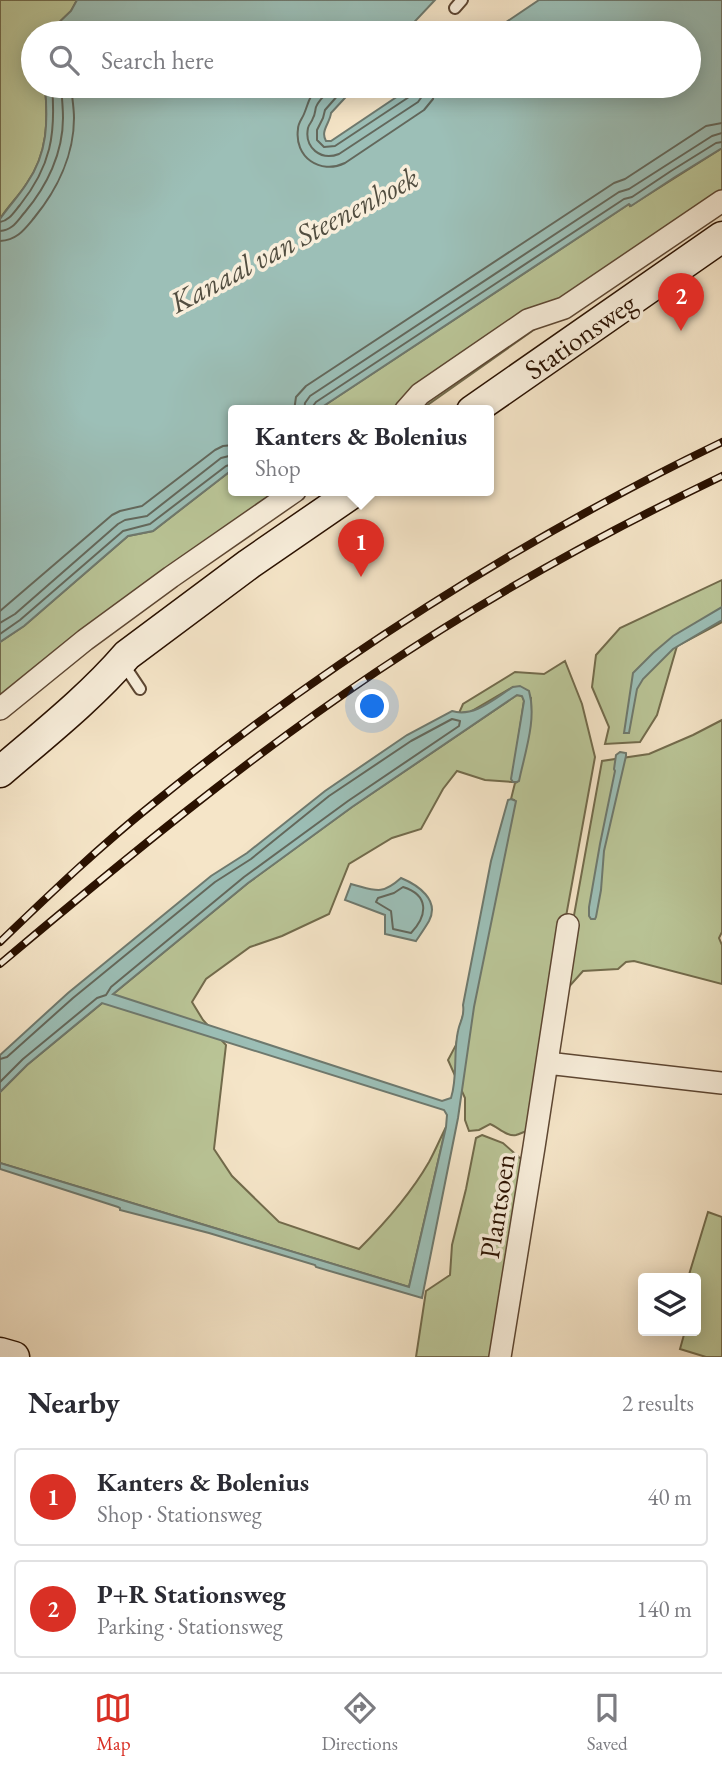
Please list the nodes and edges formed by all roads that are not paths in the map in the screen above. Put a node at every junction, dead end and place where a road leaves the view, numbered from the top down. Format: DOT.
graph roads {
  1 [pos="722,201"];
  2 [pos="722,237"];
  3 [pos="410,405"];
  4 [pos="481,405"];
  5 [pos="288,496"];
  6 [pos="348,496"];
  7 [pos="127,654"];
  8 [pos="140,689"];
  9 [pos="0,709"];
  10 [pos="0,749"];
  11 [pos="0,772"];
  12 [pos="568,925"];
  13 [pos="547,1063"];
  14 [pos="722,1083"];
  15 [pos="0,1353"];
  16 [pos="14,1357"];
  17 [pos="500,1357"];
  1 -- 3 [label="street"];
  2 -- 4 [label="main road, Stationsweg"];
  5 -- 9 [label="street"];
  6 -- 7 [label="main road"];
  7 -- 8 [label="lane"];
  7 -- 10 [label="main road"];
  7 -- 11 [label="main road"];
  12 -- 13 [label="street, Plantsoen"];
  13 -- 14 [label="street"];
  13 -- 17 [label="street, Plantsoen"];
  15 -- 16 [label="main road"];
}
